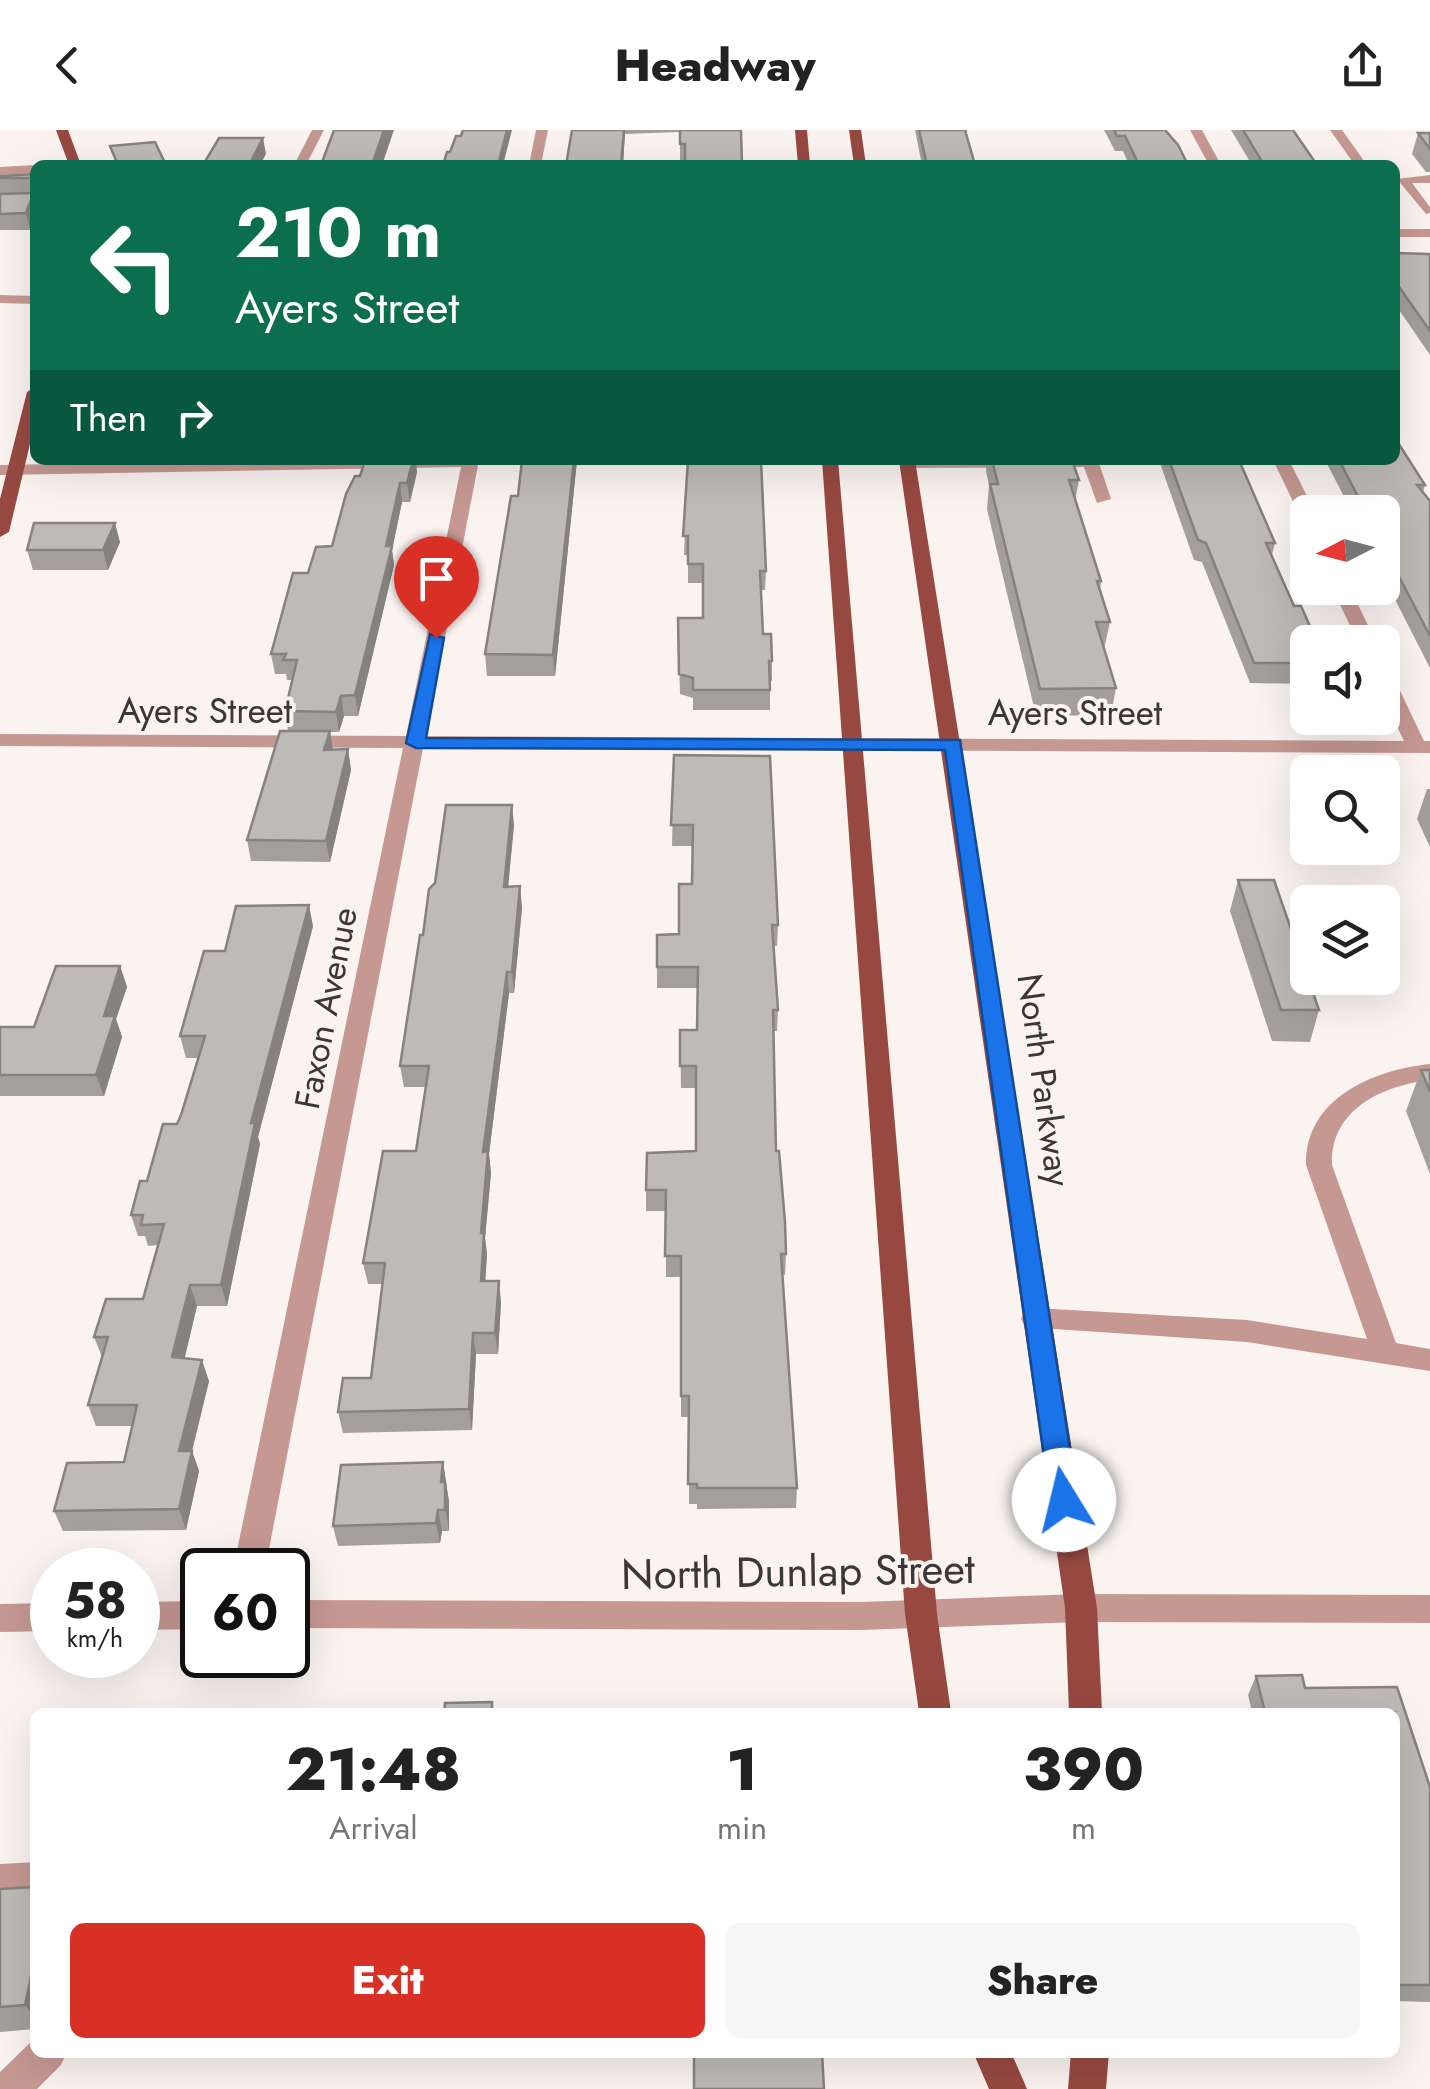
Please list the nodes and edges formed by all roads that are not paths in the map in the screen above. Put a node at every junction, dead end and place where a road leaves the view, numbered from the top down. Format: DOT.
graph roads {
  1 [pos="62,130"];
  2 [pos="318,130"];
  3 [pos="542,130"];
  4 [pos="801,130"];
  5 [pos="855,130"];
  6 [pos="1196,130"];
  7 [pos="1336,130"];
  8 [pos="73,160"];
  9 [pos="303,160"];
  10 [pos="537,160"];
  11 [pos="804,160"];
  12 [pos="859,160"];
  13 [pos="1212,160"];
  14 [pos="1357,160"];
  15 [pos="30,170"];
  16 [pos="0,172"];
  17 [pos="1430,179"];
  18 [pos="0,186"];
  19 [pos="18,186"];
  20 [pos="1426,210"];
  21 [pos="1403,229"];
  22 [pos="1430,233"];
  23 [pos="0,299"];
  24 [pos="30,300"];
  25 [pos="30,406"];
  26 [pos="199,465"];
  27 [pos="469,465"];
  28 [pos="830,465"];
  29 [pos="908,465"];
  30 [pos="1092,465"];
  31 [pos="1283,465"];
  32 [pos="7,470"];
  33 [pos="1298,495"];
  34 [pos="1103,499"];
  35 [pos="0,532"];
  36 [pos="1400,705"];
  37 [pos="0,740"];
  38 [pos="855,742"];
  39 [pos="416,743"];
  40 [pos="953,744"];
  41 [pos="1424,747"];
  42 [pos="1430,1072"];
  43 [pos="1035,1318"];
  44 [pos="1385,1351"];
  45 [pos="1430,1360"];
  46 [pos="253,1548"];
  47 [pos="1081,1608"];
  48 [pos="1430,1609"];
  49 [pos="310,1614"];
  50 [pos="921,1614"];
  51 [pos="0,1618"];
  52 [pos="30,1618"];
  53 [pos="934,1708"];
  54 [pos="1086,1708"];
  55 [pos="30,1880"];
  56 [pos="0,1882"];
  57 [pos="42,2058"];
  58 [pos="995,2058"];
  59 [pos="1090,2058"];
  60 [pos="10,2089"];
  61 [pos="1008,2089"];
  62 [pos="1087,2089"];
  1 -- 8 [label="main road"];
  2 -- 9 [label="street"];
  3 -- 10 [label="street"];
  4 -- 11 [label="main road"];
  5 -- 12 [label="main road"];
  6 -- 13 [label="street"];
  7 -- 14 [label="street"];
  15 -- 16 [label="street"];
  17 -- 20 [label="street"];
  18 -- 19 [label="street"];
  21 -- 22 [label="street"];
  23 -- 24 [label="street"];
  25 -- 32 [label="main road"];
  26 -- 32 [label="street"];
  27 -- 39 [label="street, Faxon Avenue"];
  28 -- 38 [label="main road"];
  29 -- 40 [label="main road, North Parkway"];
  30 -- 34 [label="street"];
  31 -- 33 [label="street"];
  32 -- 35 [label="main road"];
  36 -- 41 [label="street"];
  37 -- 39 [label="street, Ayers Street"];
  38 -- 39 [label="street, Ayers Street"];
  38 -- 40 [label="street, Ayers Street"];
  38 -- 50 [label="main road"];
  39 -- 46 [label="street, Faxon Avenue"];
  40 -- 41 [label="street, Ayers Street"];
  40 -- 43 [label="main road, North Parkway"];
  42 -- 44 [label="street"];
  43 -- 44 [label="street"];
  43 -- 47 [label="main road, North Parkway"];
  44 -- 45 [label="street"];
  47 -- 48 [label="street, North Dunlap Street"];
  47 -- 50 [label="street, North Dunlap Street"];
  47 -- 54 [label="main road, North Parkway"];
  49 -- 50 [label="street, North Dunlap Street"];
  50 -- 53 [label="main road"];
  51 -- 52 [label="street"];
  55 -- 56 [label="street"];
  57 -- 60 [label="street"];
  58 -- 61 [label="main road"];
  59 -- 62 [label="main road"];
}
